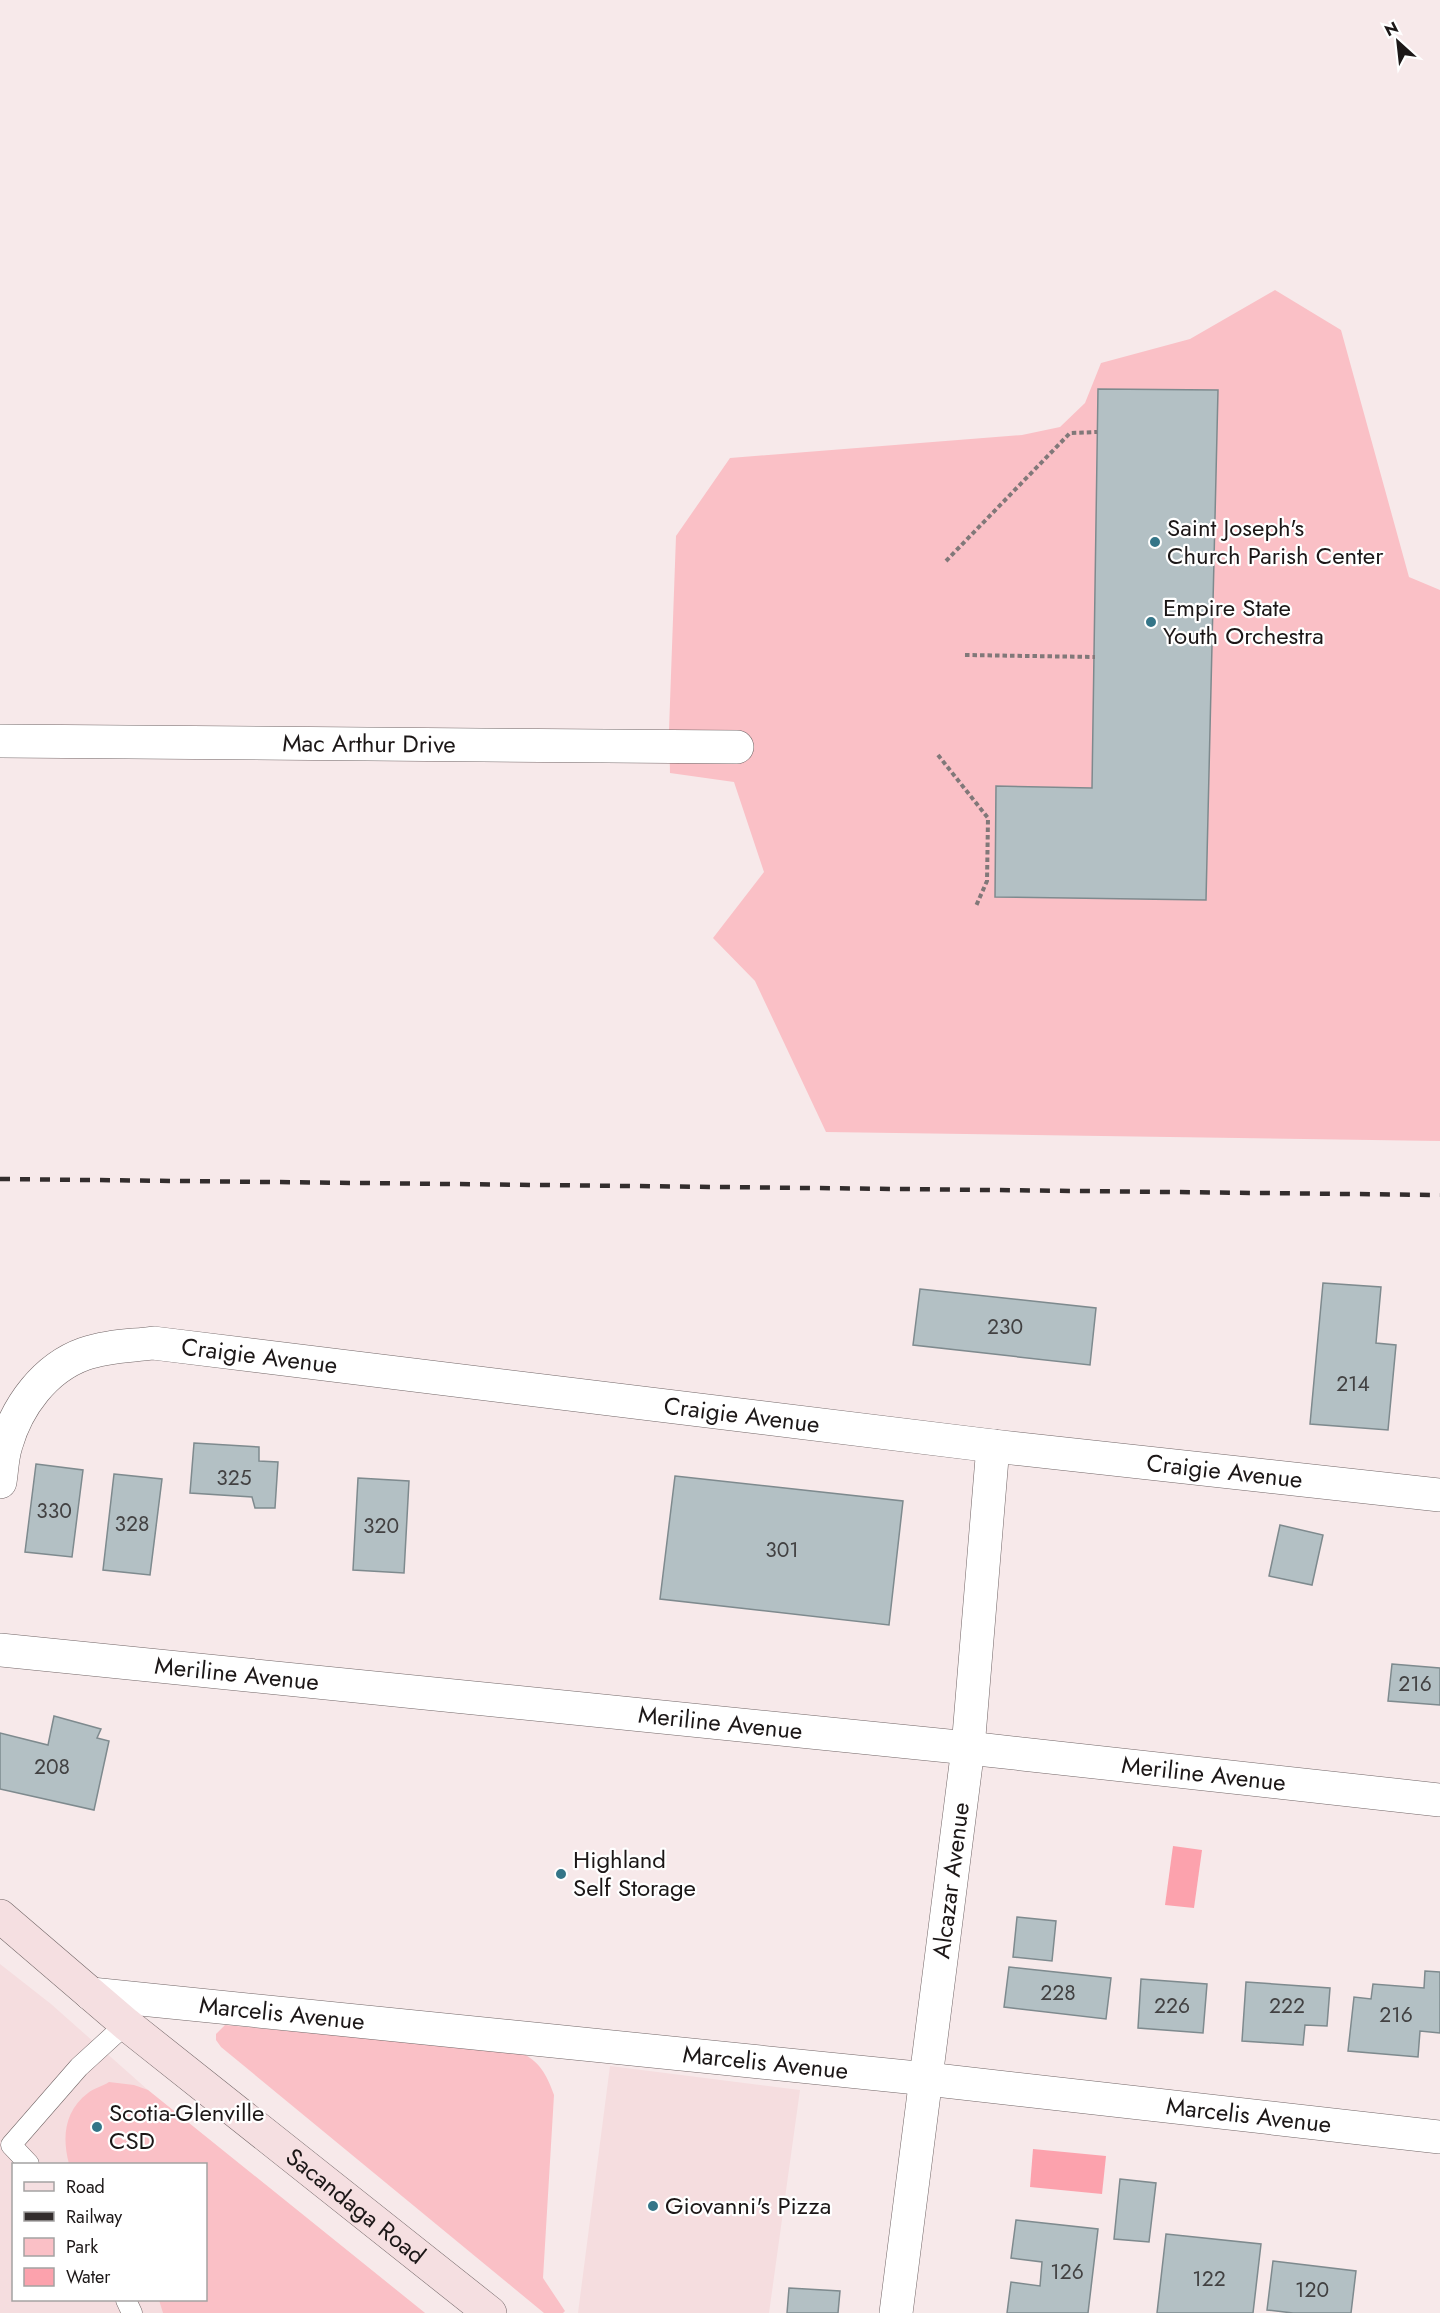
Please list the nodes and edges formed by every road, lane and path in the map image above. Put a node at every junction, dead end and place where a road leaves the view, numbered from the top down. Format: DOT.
graph roads {
  1 [pos="1097,432"];
  2 [pos="946,561"];
  3 [pos="965,655"];
  4 [pos="1095,657"];
  5 [pos="0,741"];
  6 [pos="737,747"];
  7 [pos="938,755"];
  8 [pos="976,906"];
  9 [pos="993,1446"];
  10 [pos="0,1482"];
  11 [pos="1440,1495"];
  12 [pos="0,1650"];
  13 [pos="968,1748"];
  14 [pos="1440,1800"];
  15 [pos="0,1916"];
  16 [pos="92,1994"];
  17 [pos="126,2024"];
  18 [pos="927,2079"];
  19 [pos="1440,2137"];
  20 [pos="28,2163"];
  21 [pos="490,2313"];
  22 [pos="896,2313"];
  1 -- 2 [label="path"];
  3 -- 4 [label="path"];
  5 -- 6 [label="street, Mac Arthur Drive"];
  7 -- 8 [label="path"];
  9 -- 10 [label="street, Craigie Avenue"];
  9 -- 11 [label="street, Craigie Avenue"];
  9 -- 13 [label="street, Alcazar Avenue"];
  12 -- 13 [label="street, Meriline Avenue"];
  13 -- 14 [label="street, Meriline Avenue"];
  13 -- 18 [label="street, Alcazar Avenue"];
  15 -- 16 [label="main road, Sacandaga Road"];
  16 -- 17 [label="main road, Sacandaga Road"];
  16 -- 18 [label="street, Marcelis Avenue"];
  17 -- 20 [label="lane"];
  17 -- 21 [label="main road, Sacandaga Road"];
  18 -- 19 [label="street, Marcelis Avenue"];
  18 -- 22 [label="street, Alcazar Avenue"];
}
